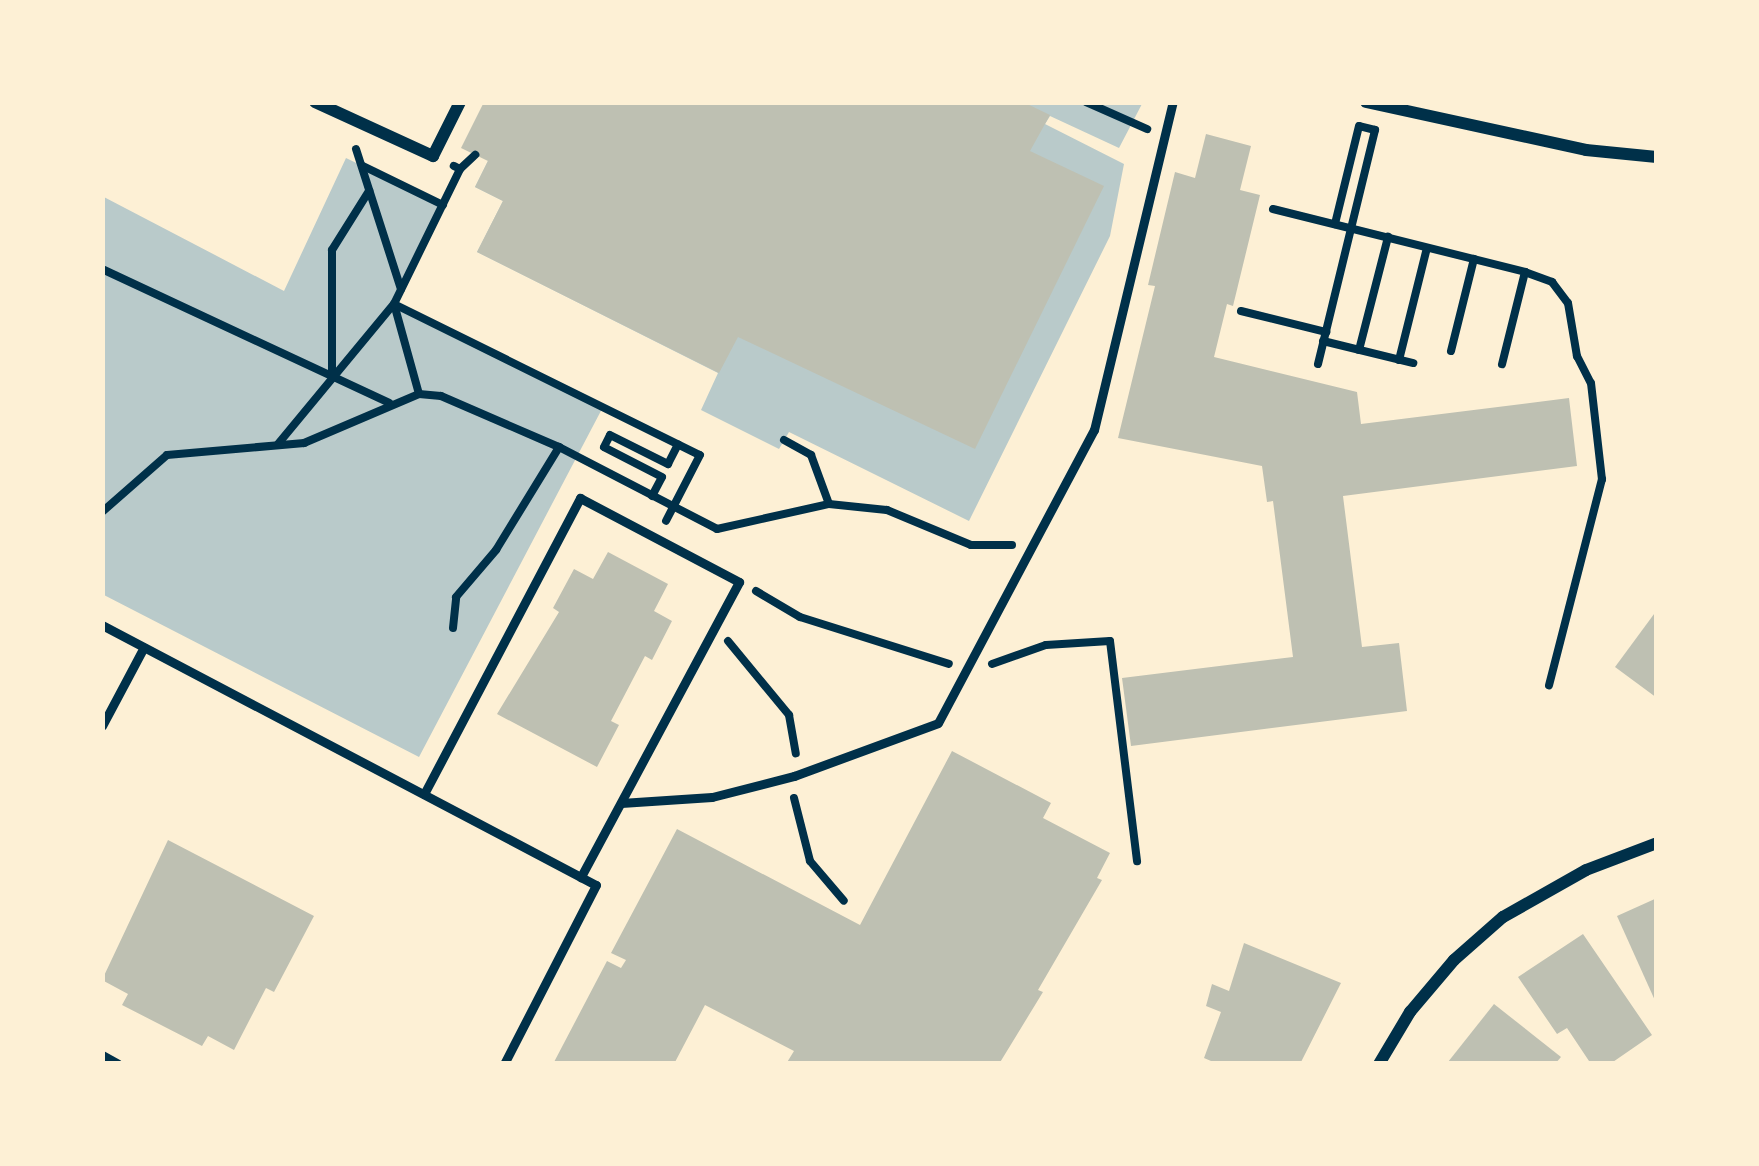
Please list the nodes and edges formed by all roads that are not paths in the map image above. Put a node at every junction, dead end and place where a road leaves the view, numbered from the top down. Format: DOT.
graph roads {
  1 [pos="315,102"];
  2 [pos="460,102"];
  3 [pos="1173,102"];
  4 [pos="1366,102"];
  5 [pos="1657,157"];
  6 [pos="102,625"];
  7 [pos="144,646"];
  8 [pos="102,725"];
  9 [pos="424,794"];
  10 [pos="621,803"];
  11 [pos="1657,843"];
  12 [pos="581,878"];
  13 [pos="102,1055"];
  14 [pos="118,1064"];
  15 [pos="504,1064"];
  16 [pos="1379,1064"];
  1 -- 2 [label="street"];
  3 -- 10 [label="lane"];
  4 -- 5 [label="street"];
  6 -- 7 [label="lane"];
  7 -- 8 [label="lane"];
  7 -- 9 [label="lane"];
  9 -- 10 [label="lane"];
  9 -- 12 [label="lane"];
  10 -- 12 [label="lane"];
  11 -- 16 [label="street"];
  12 -- 15 [label="lane"];
  13 -- 14 [label="lane"];
}
